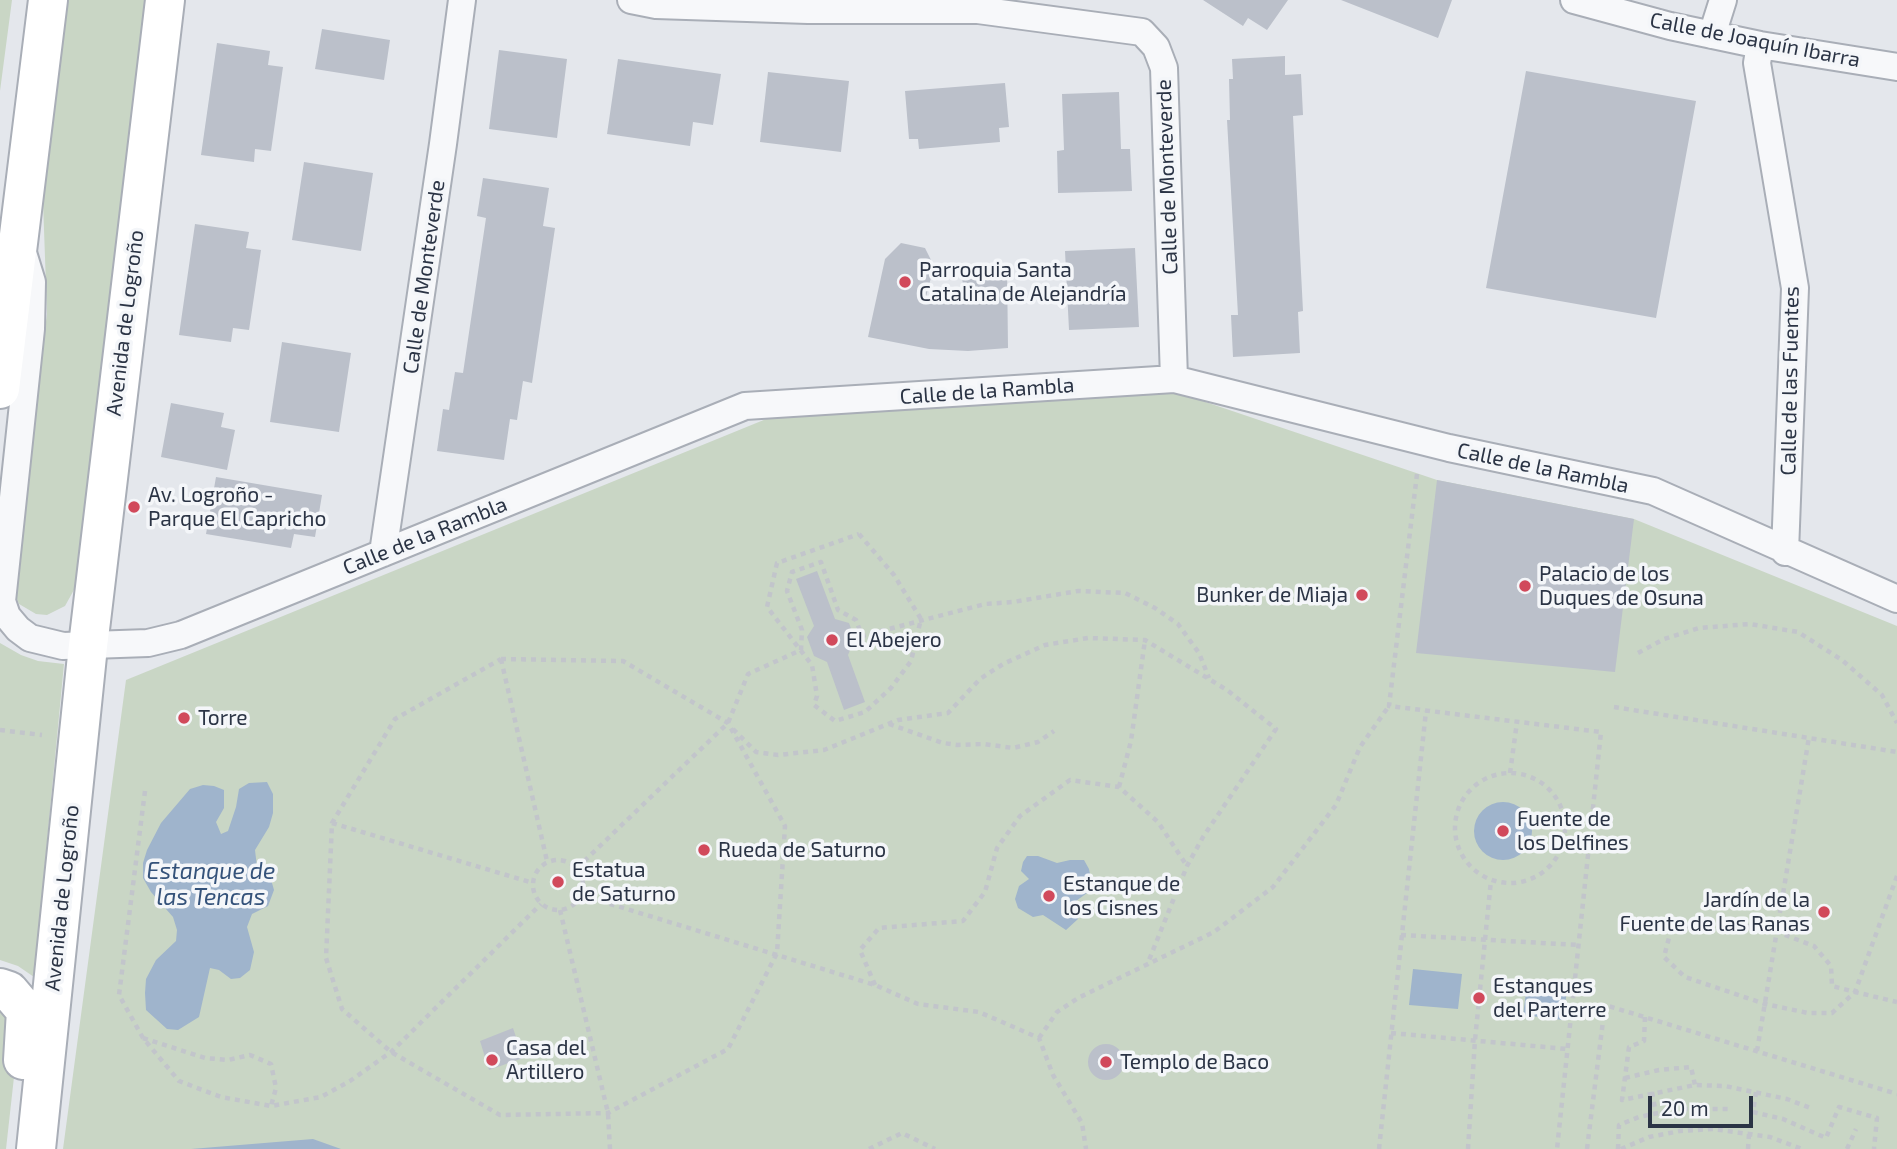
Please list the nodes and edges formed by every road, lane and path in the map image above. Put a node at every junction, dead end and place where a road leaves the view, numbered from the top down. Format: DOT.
graph roads {
  1 [pos="48,0"];
  2 [pos="165,0"];
  3 [pos="462,0"];
  4 [pos="631,0"];
  5 [pos="1574,0"];
  6 [pos="1723,0"];
  7 [pos="1712,35"];
  8 [pos="1760,45"];
  9 [pos="1897,67"];
  10 [pos="17,246"];
  11 [pos="1174,379"];
  12 [pos="0,389"];
  13 [pos="1417,474"];
  14 [pos="1785,552"];
  15 [pos="383,553"];
  16 [pos="1897,599"];
  17 [pos="921,619"];
  18 [pos="1145,640"];
  19 [pos="88,646"];
  20 [pos="801,650"];
  21 [pos="1637,653"];
  22 [pos="501,659"];
  23 [pos="1209,678"];
  24 [pos="1389,706"];
  25 [pos="1614,707"];
  26 [pos="1426,711"];
  27 [pos="1517,722"];
  28 [pos="728,723"];
  29 [pos="888,723"];
  30 [pos="1897,723"];
  31 [pos="0,730"];
  32 [pos="1054,731"];
  33 [pos="46,736"];
  34 [pos="1809,737"];
  35 [pos="1897,752"];
  36 [pos="1510,773"];
  37 [pos="1119,787"];
  38 [pos="145,791"];
  39 [pos="332,824"];
  40 [pos="547,861"];
  41 [pos="1187,866"];
  42 [pos="577,868"];
  43 [pos="1897,876"];
  44 [pos="1491,880"];
  45 [pos="533,883"];
  46 [pos="581,895"];
  47 [pos="541,904"];
  48 [pos="560,910"];
  49 [pos="1777,932"];
  50 [pos="1401,935"];
  51 [pos="1485,940"];
  52 [pos="1578,945"];
  53 [pos="777,953"];
  54 [pos="1147,965"];
  55 [pos="875,985"];
  56 [pos="0,988"];
  57 [pos="1855,992"];
  58 [pos="1897,1002"];
  59 [pos="1765,1004"];
  60 [pos="1645,1017"];
  61 [pos="1391,1033"];
  62 [pos="142,1038"];
  63 [pos="1039,1038"];
  64 [pos="1475,1040"];
  65 [pos="1567,1049"];
  66 [pos="1757,1051"];
  67 [pos="391,1052"];
  68 [pos="1625,1078"];
  69 [pos="1695,1086"];
  70 [pos="1652,1092"];
  71 [pos="1756,1092"];
  72 [pos="1897,1094"];
  73 [pos="271,1106"];
  74 [pos="1730,1109"];
  75 [pos="1813,1109"];
  76 [pos="608,1113"];
  77 [pos="1656,1114"];
  78 [pos="1856,1129"];
  79 [pos="1749,1134"];
  80 [pos="16,1149"];
  81 [pos="36,1149"];
  82 [pos="610,1149"];
  83 [pos="869,1149"];
  84 [pos="935,1149"];
  85 [pos="1086,1149"];
  86 [pos="1379,1149"];
  87 [pos="1468,1149"];
  88 [pos="1557,1149"];
  89 [pos="1587,1149"];
  90 [pos="1620,1149"];
  91 [pos="1748,1149"];
  92 [pos="1802,1149"];
  93 [pos="1847,1149"];
  94 [pos="1874,1149"];
  1 -- 10 [label="main road"];
  2 -- 19 [label="main road, Avenida de Logroño"];
  3 -- 15 [label="street, Calle de Monteverde"];
  4 -- 11 [label="street, Calle de Monteverde"];
  5 -- 7 [label="street, Calle de Joaquín Ibarra"];
  6 -- 7 [label="street"];
  7 -- 8 [label="street, Calle de Joaquín Ibarra"];
  8 -- 9 [label="street, Calle de Joaquín Ibarra"];
  8 -- 14 [label="street, Calle de las Fuentes"];
  10 -- 12 [label="main road"];
  10 -- 19 [label="street"];
  11 -- 14 [label="street, Calle de la Rambla"];
  11 -- 15 [label="street, Calle de la Rambla"];
  13 -- 24 [label="path"];
  14 -- 16 [label="street, Calle de la Rambla"];
  15 -- 19 [label="street, Calle de la Rambla"];
  17 -- 20 [label="path"];
  17 -- 20 [label="path"];
  17 -- 20 [label="path"];
  17 -- 23 [label="path"];
  18 -- 23 [label="path"];
  18 -- 29 [label="path"];
  18 -- 37 [label="path"];
  19 -- 81 [label="main road, Avenida de Logroño"];
  20 -- 28 [label="path"];
  21 -- 30 [label="path"];
  22 -- 28 [label="path"];
  22 -- 39 [label="path"];
  22 -- 40 [label="path"];
  23 -- 41 [label="path"];
  24 -- 26 [label="path"];
  24 -- 54 [label="path"];
  25 -- 34 [label="path"];
  26 -- 27 [label="path"];
  26 -- 50 [label="path"];
  27 -- 36 [label="path"];
  27 -- 52 [label="path"];
  28 -- 29 [label="path"];
  28 -- 42 [label="path"];
  28 -- 53 [label="path"];
  29 -- 32 [label="path"];
  31 -- 33 [label="path"];
  34 -- 35 [label="path"];
  34 -- 49 [label="path"];
  36 -- 44 [label="path"];
  36 -- 44 [label="path"];
  37 -- 41 [label="path"];
  37 -- 55 [label="path"];
  38 -- 62 [label="path"];
  39 -- 45 [label="path"];
  39 -- 67 [label="path"];
  40 -- 42 [label="path"];
  40 -- 45 [label="path"];
  41 -- 54 [label="path"];
  42 -- 46 [label="path"];
  43 -- 57 [label="path"];
  44 -- 51 [label="path"];
  45 -- 47 [label="path"];
  46 -- 48 [label="path"];
  46 -- 53 [label="path"];
  47 -- 48 [label="path"];
  47 -- 67 [label="path"];
  48 -- 76 [label="path"];
  49 -- 57 [label="path"];
  49 -- 59 [label="path"];
  49 -- 59 [label="path"];
  50 -- 51 [label="path"];
  50 -- 61 [label="path"];
  51 -- 52 [label="path"];
  51 -- 64 [label="path"];
  52 -- 65 [label="path"];
  53 -- 55 [label="path"];
  53 -- 76 [label="path"];
  54 -- 63 [label="path"];
  55 -- 63 [label="path"];
  56 -- 80 [label="main road, Avenida de Logroño"];
  57 -- 58 [label="path"];
  57 -- 59 [label="path"];
  59 -- 66 [label="path"];
  60 -- 66 [label="path"];
  60 -- 68 [label="path"];
  60 -- 89 [label="path"];
  61 -- 64 [label="path"];
  61 -- 86 [label="path"];
  62 -- 73 [label="path"];
  62 -- 73 [label="path"];
  63 -- 85 [label="path"];
  64 -- 65 [label="path"];
  64 -- 87 [label="path"];
  65 -- 88 [label="path"];
  66 -- 72 [label="path"];
  67 -- 73 [label="path"];
  67 -- 76 [label="path"];
  68 -- 69 [label="path"];
  68 -- 70 [label="path"];
  69 -- 70 [label="path"];
  69 -- 71 [label="path"];
  70 -- 77 [label="path"];
  71 -- 75 [label="path"];
  71 -- 94 [label="path"];
  74 -- 77 [label="path"];
  76 -- 82 [label="path"];
  77 -- 90 [label="path"];
  78 -- 93 [label="path"];
  79 -- 90 [label="path"];
  79 -- 91 [label="path"];
  79 -- 92 [label="path"];
  83 -- 84 [label="path"];
}
